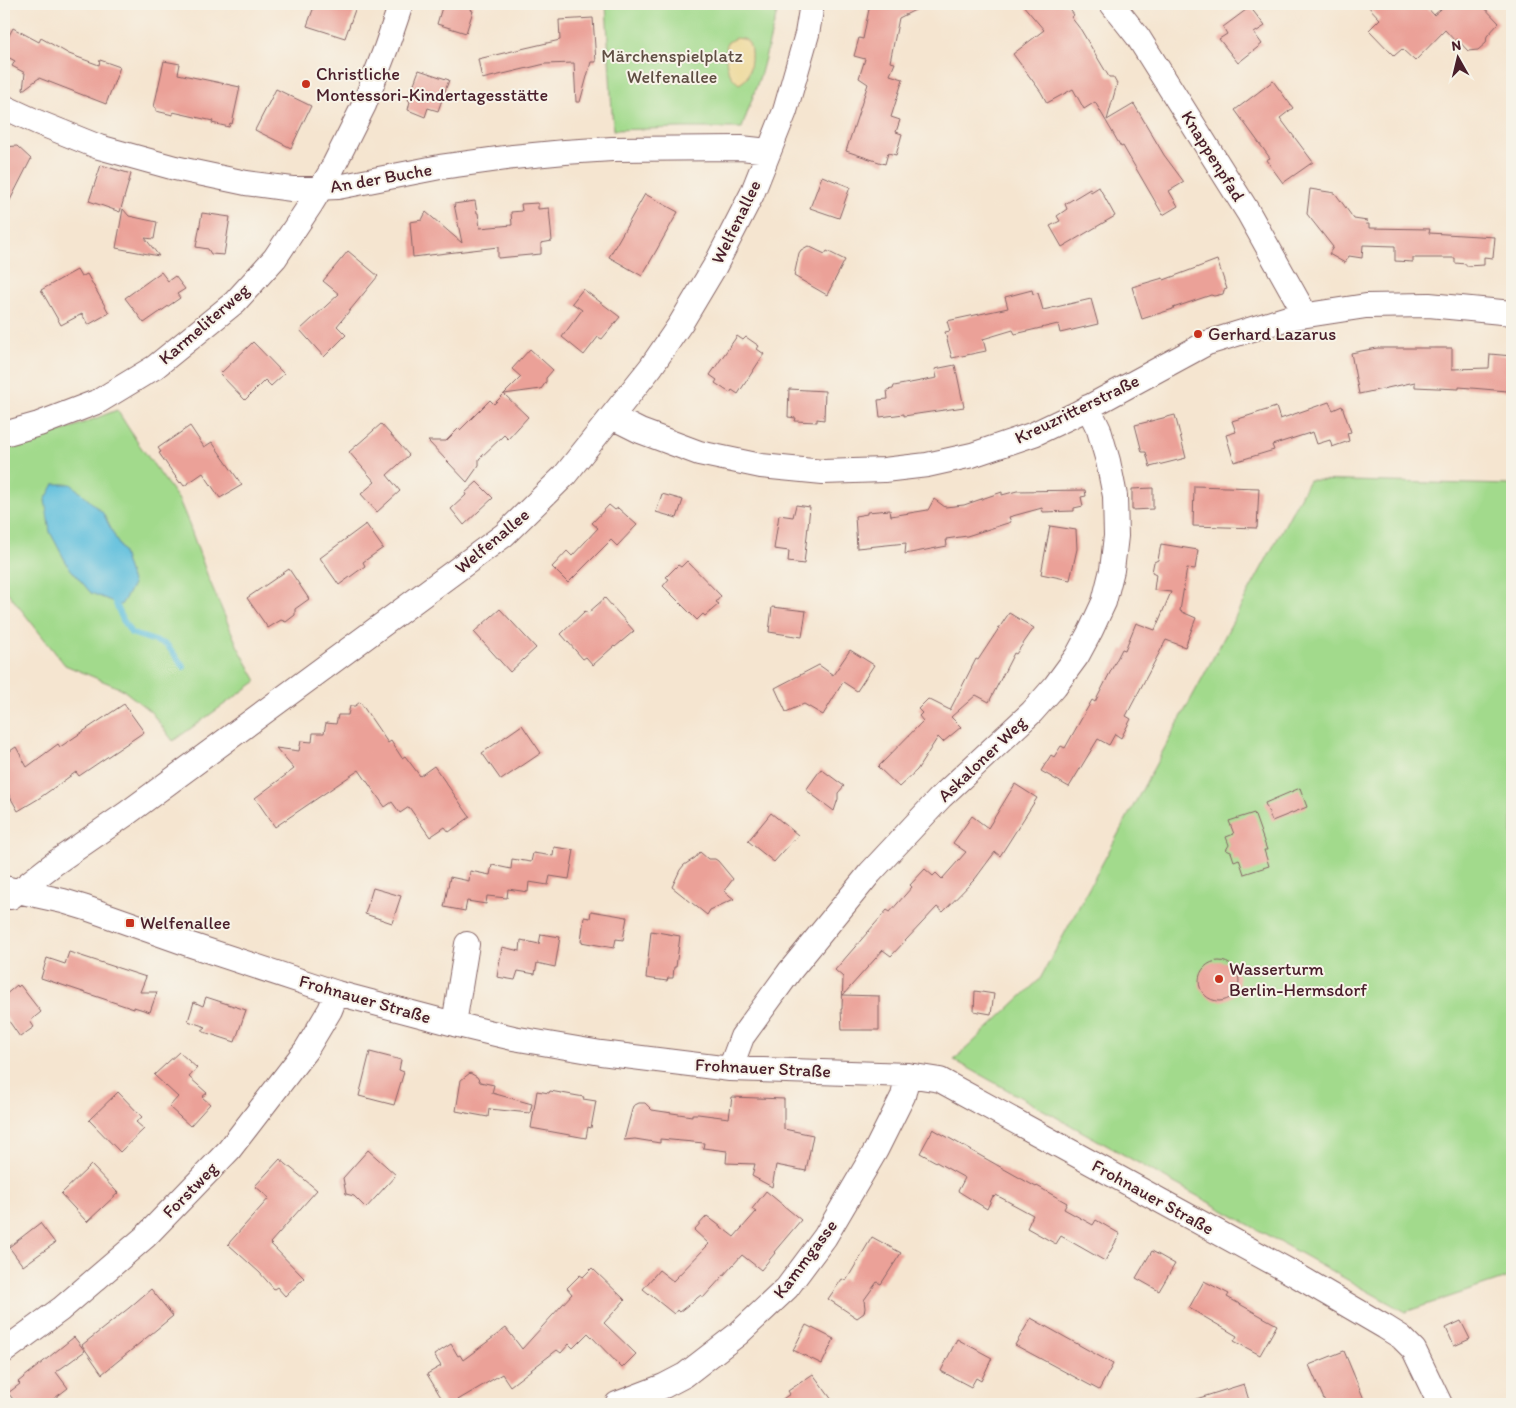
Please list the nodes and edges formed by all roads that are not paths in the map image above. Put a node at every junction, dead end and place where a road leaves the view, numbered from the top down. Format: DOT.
graph roads {
  1 [pos="401,4"];
  2 [pos="812,4"];
  3 [pos="1112,4"];
  4 [pos="4,107"];
  5 [pos="769,151"];
  6 [pos="321,188"];
  7 [pos="1512,313"];
  8 [pos="1305,314"];
  9 [pos="1088,407"];
  10 [pos="612,416"];
  11 [pos="4,434"];
  12 [pos="9,894"];
  13 [pos="467,944"];
  14 [pos="337,993"];
  15 [pos="454,1024"];
  16 [pos="730,1069"];
  17 [pos="908,1075"];
  18 [pos="4,1351"];
  19 [pos="617,1404"];
  20 [pos="1440,1404"];
  1 -- 6 [label="street, Karmeliterweg"];
  2 -- 5 [label="street, Welfenallee"];
  3 -- 8 [label="street, Knappenpfad"];
  4 -- 6 [label="street, An der Buche"];
  5 -- 6 [label="street, An der Buche"];
  5 -- 10 [label="street, Welfenallee"];
  6 -- 11 [label="street, Karmeliterweg"];
  7 -- 8 [label="street, Kreuzritterstraße"];
  8 -- 9 [label="street, Kreuzritterstraße"];
  9 -- 10 [label="street, Kreuzritterstraße"];
  9 -- 16 [label="street, Askaloner Weg"];
  10 -- 12 [label="street, Welfenallee"];
  12 -- 14 [label="street, Frohnauer Straße"];
  13 -- 15 [label="street"];
  14 -- 15 [label="street, Frohnauer Straße"];
  14 -- 18 [label="street, Forstweg"];
  15 -- 16 [label="street, Frohnauer Straße"];
  16 -- 17 [label="street, Frohnauer Straße"];
  17 -- 19 [label="street, Kammgasse"];
  17 -- 20 [label="street, Frohnauer Straße"];
}
